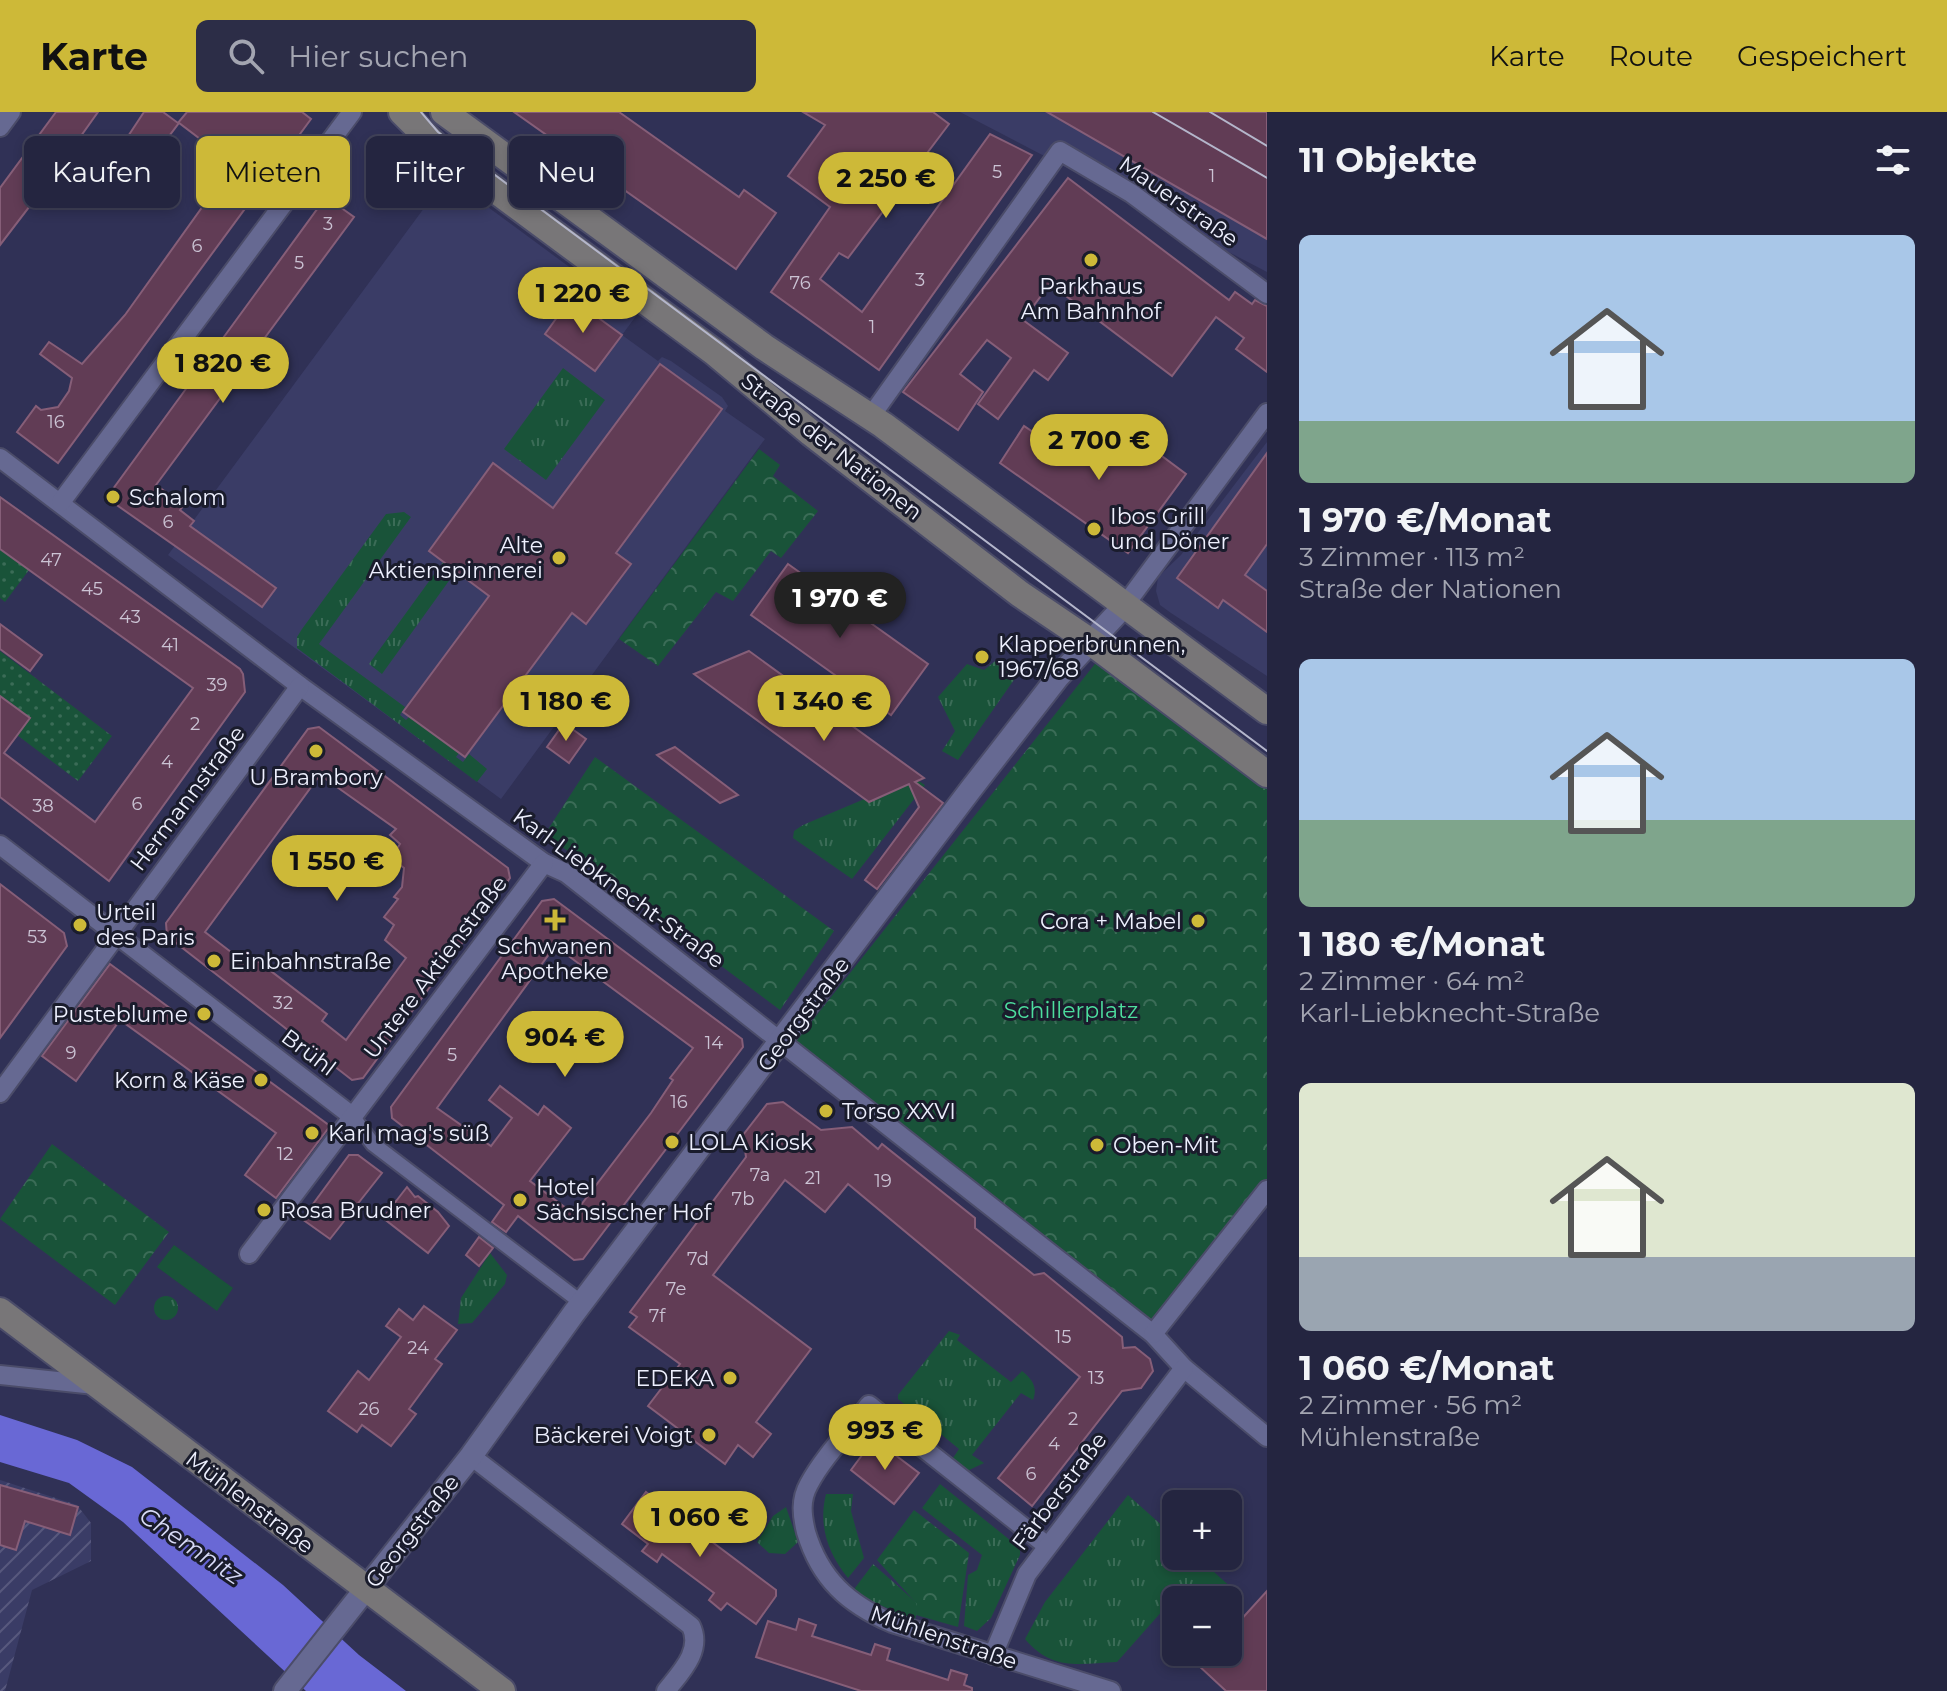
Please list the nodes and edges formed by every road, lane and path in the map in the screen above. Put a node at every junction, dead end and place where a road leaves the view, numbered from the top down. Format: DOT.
graph roads {
  1 [pos="11,112"];
  2 [pos="352,112"];
  3 [pos="402,112"];
  4 [pos="444,112"];
  5 [pos="0,127"];
  6 [pos="1267,294"];
  7 [pos="1267,413"];
  8 [pos="871,416"];
  9 [pos="0,458"];
  10 [pos="61,502"];
  11 [pos="1125,605"];
  12 [pos="1091,642"];
  13 [pos="300,686"];
  14 [pos="1267,711"];
  15 [pos="1267,774"];
  16 [pos="0,845"];
  17 [pos="544,863"];
  18 [pos="115,934"];
  19 [pos="782,1042"];
  20 [pos="0,1093"];
  21 [pos="352,1116"];
  22 [pos="1267,1190"];
  23 [pos="249,1254"];
  24 [pos="582,1303"];
  25 [pos="0,1311"];
  26 [pos="1153,1334"];
  27 [pos="1184,1368"];
  28 [pos="0,1375"];
  29 [pos="95,1385"];
  30 [pos="1267,1437"];
  31 [pos="471,1456"];
  32 [pos="1046,1545"];
  33 [pos="367,1588"];
  34 [pos="993,1655"];
  35 [pos="285,1691"];
  36 [pos="502,1691"];
  37 [pos="666,1691"];
  38 [pos="1111,1691"];
  1 -- 5 [label="street"];
  2 -- 10 [label="street"];
  3 -- 12 [label="main road, Straße der Nationen"];
  4 -- 8 [label="main road, Straße der Nationen"];
  6 -- 8 [label="street, Mauerstraße"];
  7 -- 11 [label="street, Georgstraße"];
  8 -- 11 [label="main road, Straße der Nationen"];
  9 -- 10 [label="street, Karl-Liebknecht-Straße"];
  10 -- 13 [label="street, Karl-Liebknecht-Straße"];
  11 -- 12 [label="street, Georgstraße"];
  11 -- 14 [label="main road, Straße der Nationen"];
  12 -- 15 [label="main road, Straße der Nationen"];
  12 -- 19 [label="street, Georgstraße"];
  13 -- 17 [label="street, Karl-Liebknecht-Straße"];
  13 -- 18 [label="street, Hermannstraße"];
  16 -- 18 [label="street, Brühl"];
  17 -- 19 [label="street, Karl-Liebknecht-Straße"];
  17 -- 21 [label="street, Untere Aktienstraße"];
  18 -- 20 [label="street, Hermannstraße"];
  18 -- 21 [label="street, Brühl"];
  19 -- 24 [label="street, Georgstraße"];
  19 -- 26 [label="street, Karl-Liebknecht-Straße"];
  21 -- 23 [label="street, Untere Aktienstraße"];
  21 -- 24 [label="street, Brühl"];
  22 -- 26 [label="street"];
  24 -- 31 [label="street, Georgstraße"];
  25 -- 29 [label="main road, Mühlenstraße"];
  26 -- 27 [label="street, Karl-Liebknecht-Straße"];
  27 -- 30 [label="street, Karl-Liebknecht-Straße"];
  27 -- 32 [label="street, Färberstraße"];
  28 -- 29 [label="street"];
  29 -- 33 [label="main road, Mühlenstraße"];
  31 -- 33 [label="street, Georgstraße"];
  31 -- 37 [label="street"];
  32 -- 34 [label="street, Färberstraße"];
  32 -- 34 [label="street, Mühlenstraße"];
  33 -- 35 [label="street, Georgstraße"];
  33 -- 36 [label="main road, Mühlenstraße"];
  34 -- 38 [label="street, Mühlenstraße"];
}
